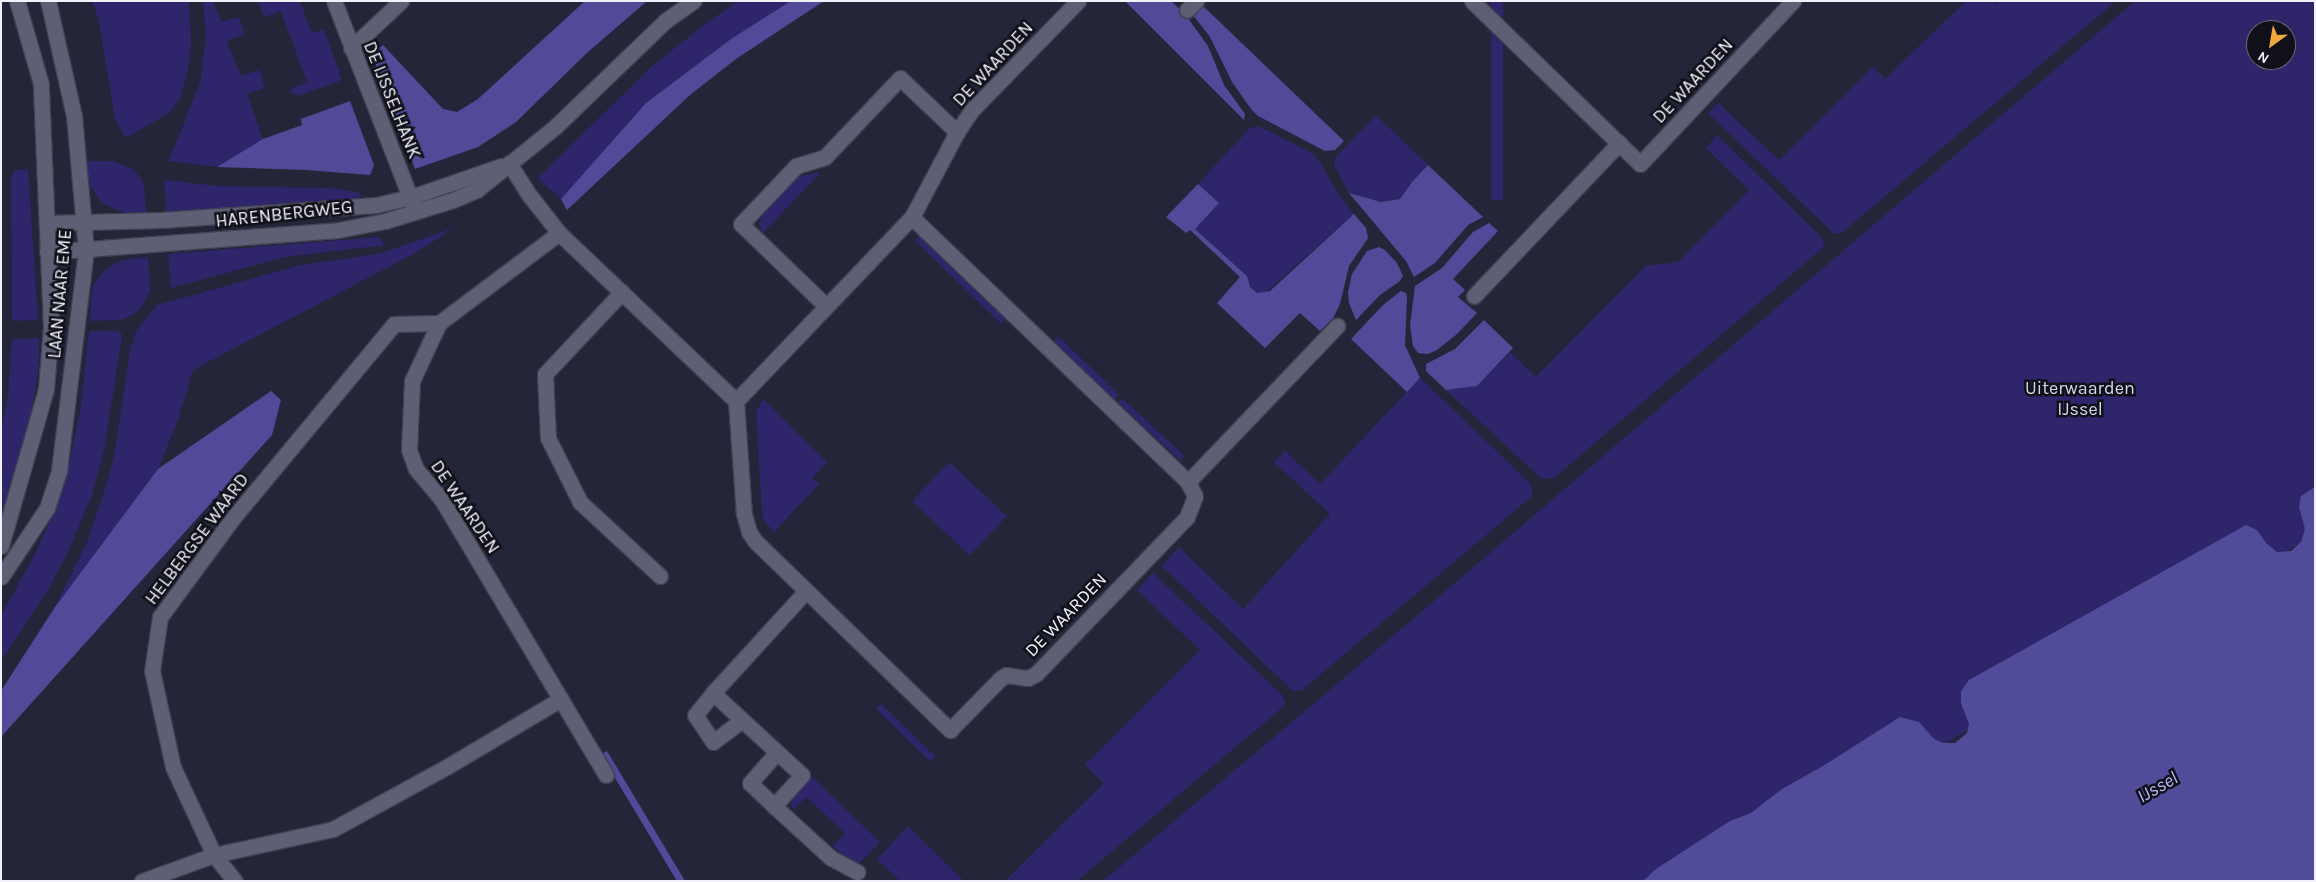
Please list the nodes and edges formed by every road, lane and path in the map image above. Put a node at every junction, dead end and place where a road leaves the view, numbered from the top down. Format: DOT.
graph roads {
  1 [pos="17,1"];
  2 [pos="48,1"];
  3 [pos="334,1"];
  4 [pos="401,1"];
  5 [pos="694,1"];
  6 [pos="1078,1"];
  7 [pos="1472,1"];
  8 [pos="1793,1"];
  9 [pos="351,48"];
  10 [pos="957,132"];
  11 [pos="1619,143"];
  12 [pos="509,163"];
  13 [pos="411,197"];
  14 [pos="415,213"];
  15 [pos="912,217"];
  16 [pos="84,222"];
  17 [pos="47,223"];
  18 [pos="559,233"];
  19 [pos="86,250"];
  20 [pos="47,252"];
  21 [pos="622,292"];
  22 [pos="1474,296"];
  23 [pos="826,306"];
  24 [pos="439,323"];
  25 [pos="1337,326"];
  26 [pos="736,401"];
  27 [pos="1188,482"];
  28 [pos="1,546"];
  29 [pos="1,576"];
  30 [pos="660,576"];
  31 [pos="806,591"];
  32 [pos="713,693"];
  33 [pos="561,699"];
  34 [pos="742,720"];
  35 [pos="777,752"];
  36 [pos="606,775"];
  37 [pos="774,806"];
  38 [pos="214,856"];
  39 [pos="857,872"];
  40 [pos="142,881"];
  41 [pos="235,881"];
  1 -- 17 [label="street, LAAN NAAR EME"];
  2 -- 16 [label="street, LAAN NAAR EME"];
  3 -- 9 [label="street, DE IJSSELHANK"];
  4 -- 9 [label="street"];
  5 -- 12 [label="street, HARENBERGWEG"];
  6 -- 10 [label="street, DE WAARDEN"];
  7 -- 11 [label="street, DE WAARDEN"];
  8 -- 11 [label="street, DE WAARDEN"];
  9 -- 13 [label="street, DE IJSSELHANK"];
  10 -- 15 [label="street, DE WAARDEN"];
  10 -- 23 [label="street, DE WAARDEN"];
  11 -- 22 [label="street"];
  12 -- 13 [label="street, HARENBERGWEG"];
  12 -- 14 [label="street, HARENBERGWEG"];
  12 -- 18 [label="street"];
  13 -- 14 [label="street, DE IJSSELHANK"];
  13 -- 16 [label="street, HARENBERGWEG"];
  14 -- 19 [label="street, HARENBERGWEG"];
  15 -- 23 [label="street, DE WAARDEN"];
  15 -- 27 [label="street"];
  16 -- 17 [label="street, HARENBERGWEG"];
  16 -- 19 [label="street, LAAN NAAR EME"];
  17 -- 20 [label="street, LAAN NAAR EME"];
  18 -- 21 [label="street"];
  18 -- 24 [label="street, DE WAARDEN"];
  19 -- 20 [label="street, HARENBERGWEG"];
  19 -- 29 [label="street, LAAN NAAR EME"];
  20 -- 28 [label="street, LAAN NAAR EME"];
  21 -- 26 [label="street"];
  21 -- 30 [label="street"];
  23 -- 26 [label="street, DE WAARDEN"];
  24 -- 33 [label="street, DE WAARDEN"];
  24 -- 38 [label="street, HELBERGSE WAARD"];
  25 -- 27 [label="street"];
  26 -- 31 [label="street, DE WAARDEN"];
  27 -- 31 [label="street, DE WAARDEN"];
  31 -- 32 [label="street"];
  32 -- 34 [label="street"];
  32 -- 34 [label="street"];
  33 -- 36 [label="street, DE WAARDEN"];
  33 -- 38 [label="street"];
  34 -- 35 [label="street"];
  35 -- 37 [label="street"];
  35 -- 37 [label="street"];
  37 -- 39 [label="street"];
  38 -- 40 [label="street"];
  38 -- 41 [label="street, HELBERGSE WAARD"];
}
